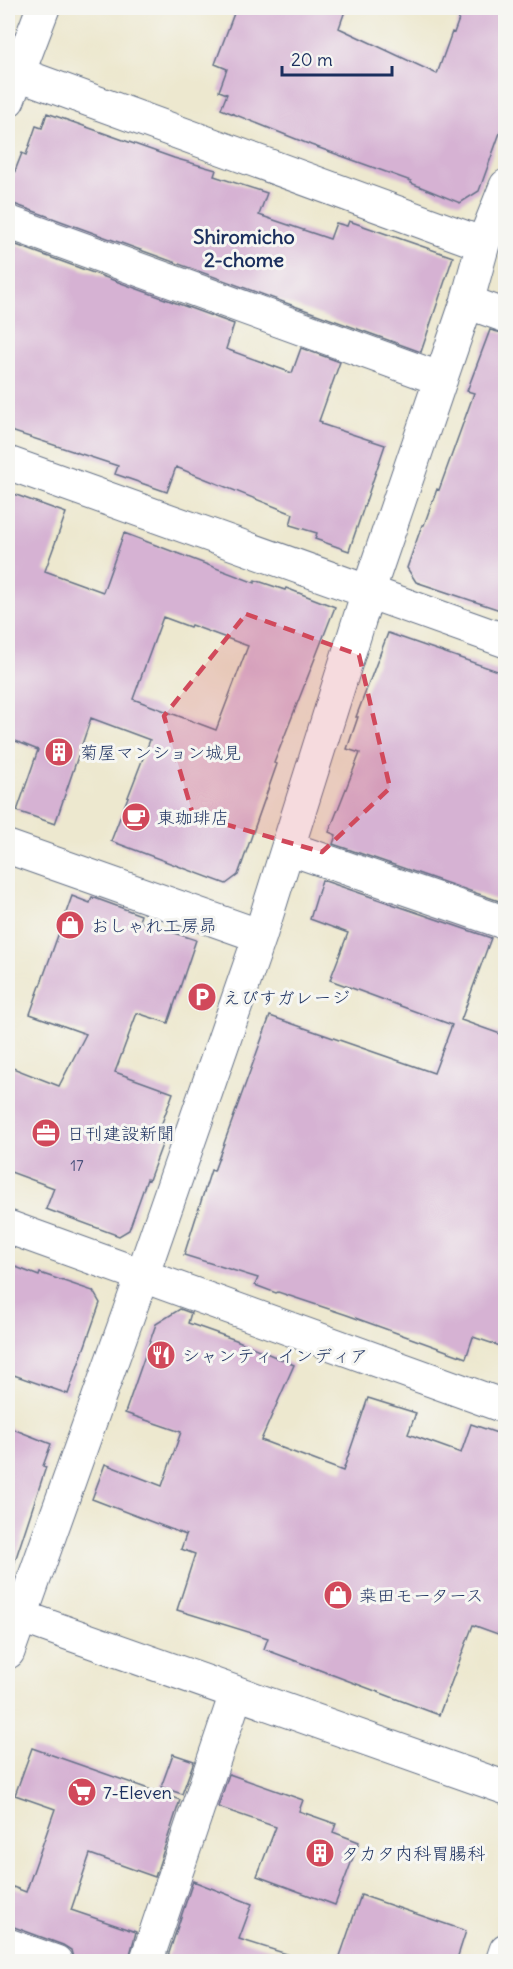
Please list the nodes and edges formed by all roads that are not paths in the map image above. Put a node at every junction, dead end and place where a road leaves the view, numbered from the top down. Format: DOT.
graph roads {
  1 [pos="43,8"];
  2 [pos="11,81"];
  3 [pos="506,186"];
  4 [pos="8,222"];
  5 [pos="483,244"];
  6 [pos="467,302"];
  7 [pos="506,316"];
  8 [pos="441,379"];
  9 [pos="8,463"];
  10 [pos="368,592"];
  11 [pos="506,641"];
  12 [pos="8,847"];
  13 [pos="288,848"];
  14 [pos="506,923"];
  15 [pos="260,936"];
  16 [pos="8,1227"];
  17 [pos="142,1276"];
  18 [pos="506,1407"];
  19 [pos="15,1614"];
  20 [pos="8,1652"];
  21 [pos="236,1694"];
  22 [pos="506,1788"];
  23 [pos="8,1945"];
  24 [pos="506,1950"];
  25 [pos="56,1962"];
  26 [pos="146,1962"];
  27 [pos="502,1962"];
  1 -- 2 [label="street"];
  2 -- 5 [label="street"];
  3 -- 5 [label="street"];
  4 -- 8 [label="street"];
  5 -- 6 [label="street"];
  6 -- 7 [label="street"];
  6 -- 8 [label="street"];
  8 -- 10 [label="street"];
  9 -- 10 [label="street"];
  10 -- 11 [label="street"];
  10 -- 13 [label="street"];
  12 -- 15 [label="street"];
  13 -- 14 [label="street"];
  13 -- 15 [label="street"];
  15 -- 17 [label="street"];
  16 -- 17 [label="street"];
  17 -- 18 [label="street"];
  17 -- 19 [label="street"];
  19 -- 20 [label="street"];
  19 -- 21 [label="street"];
  21 -- 22 [label="street"];
  21 -- 26 [label="street"];
  23 -- 25 [label="street"];
  24 -- 27 [label="street"];
}
